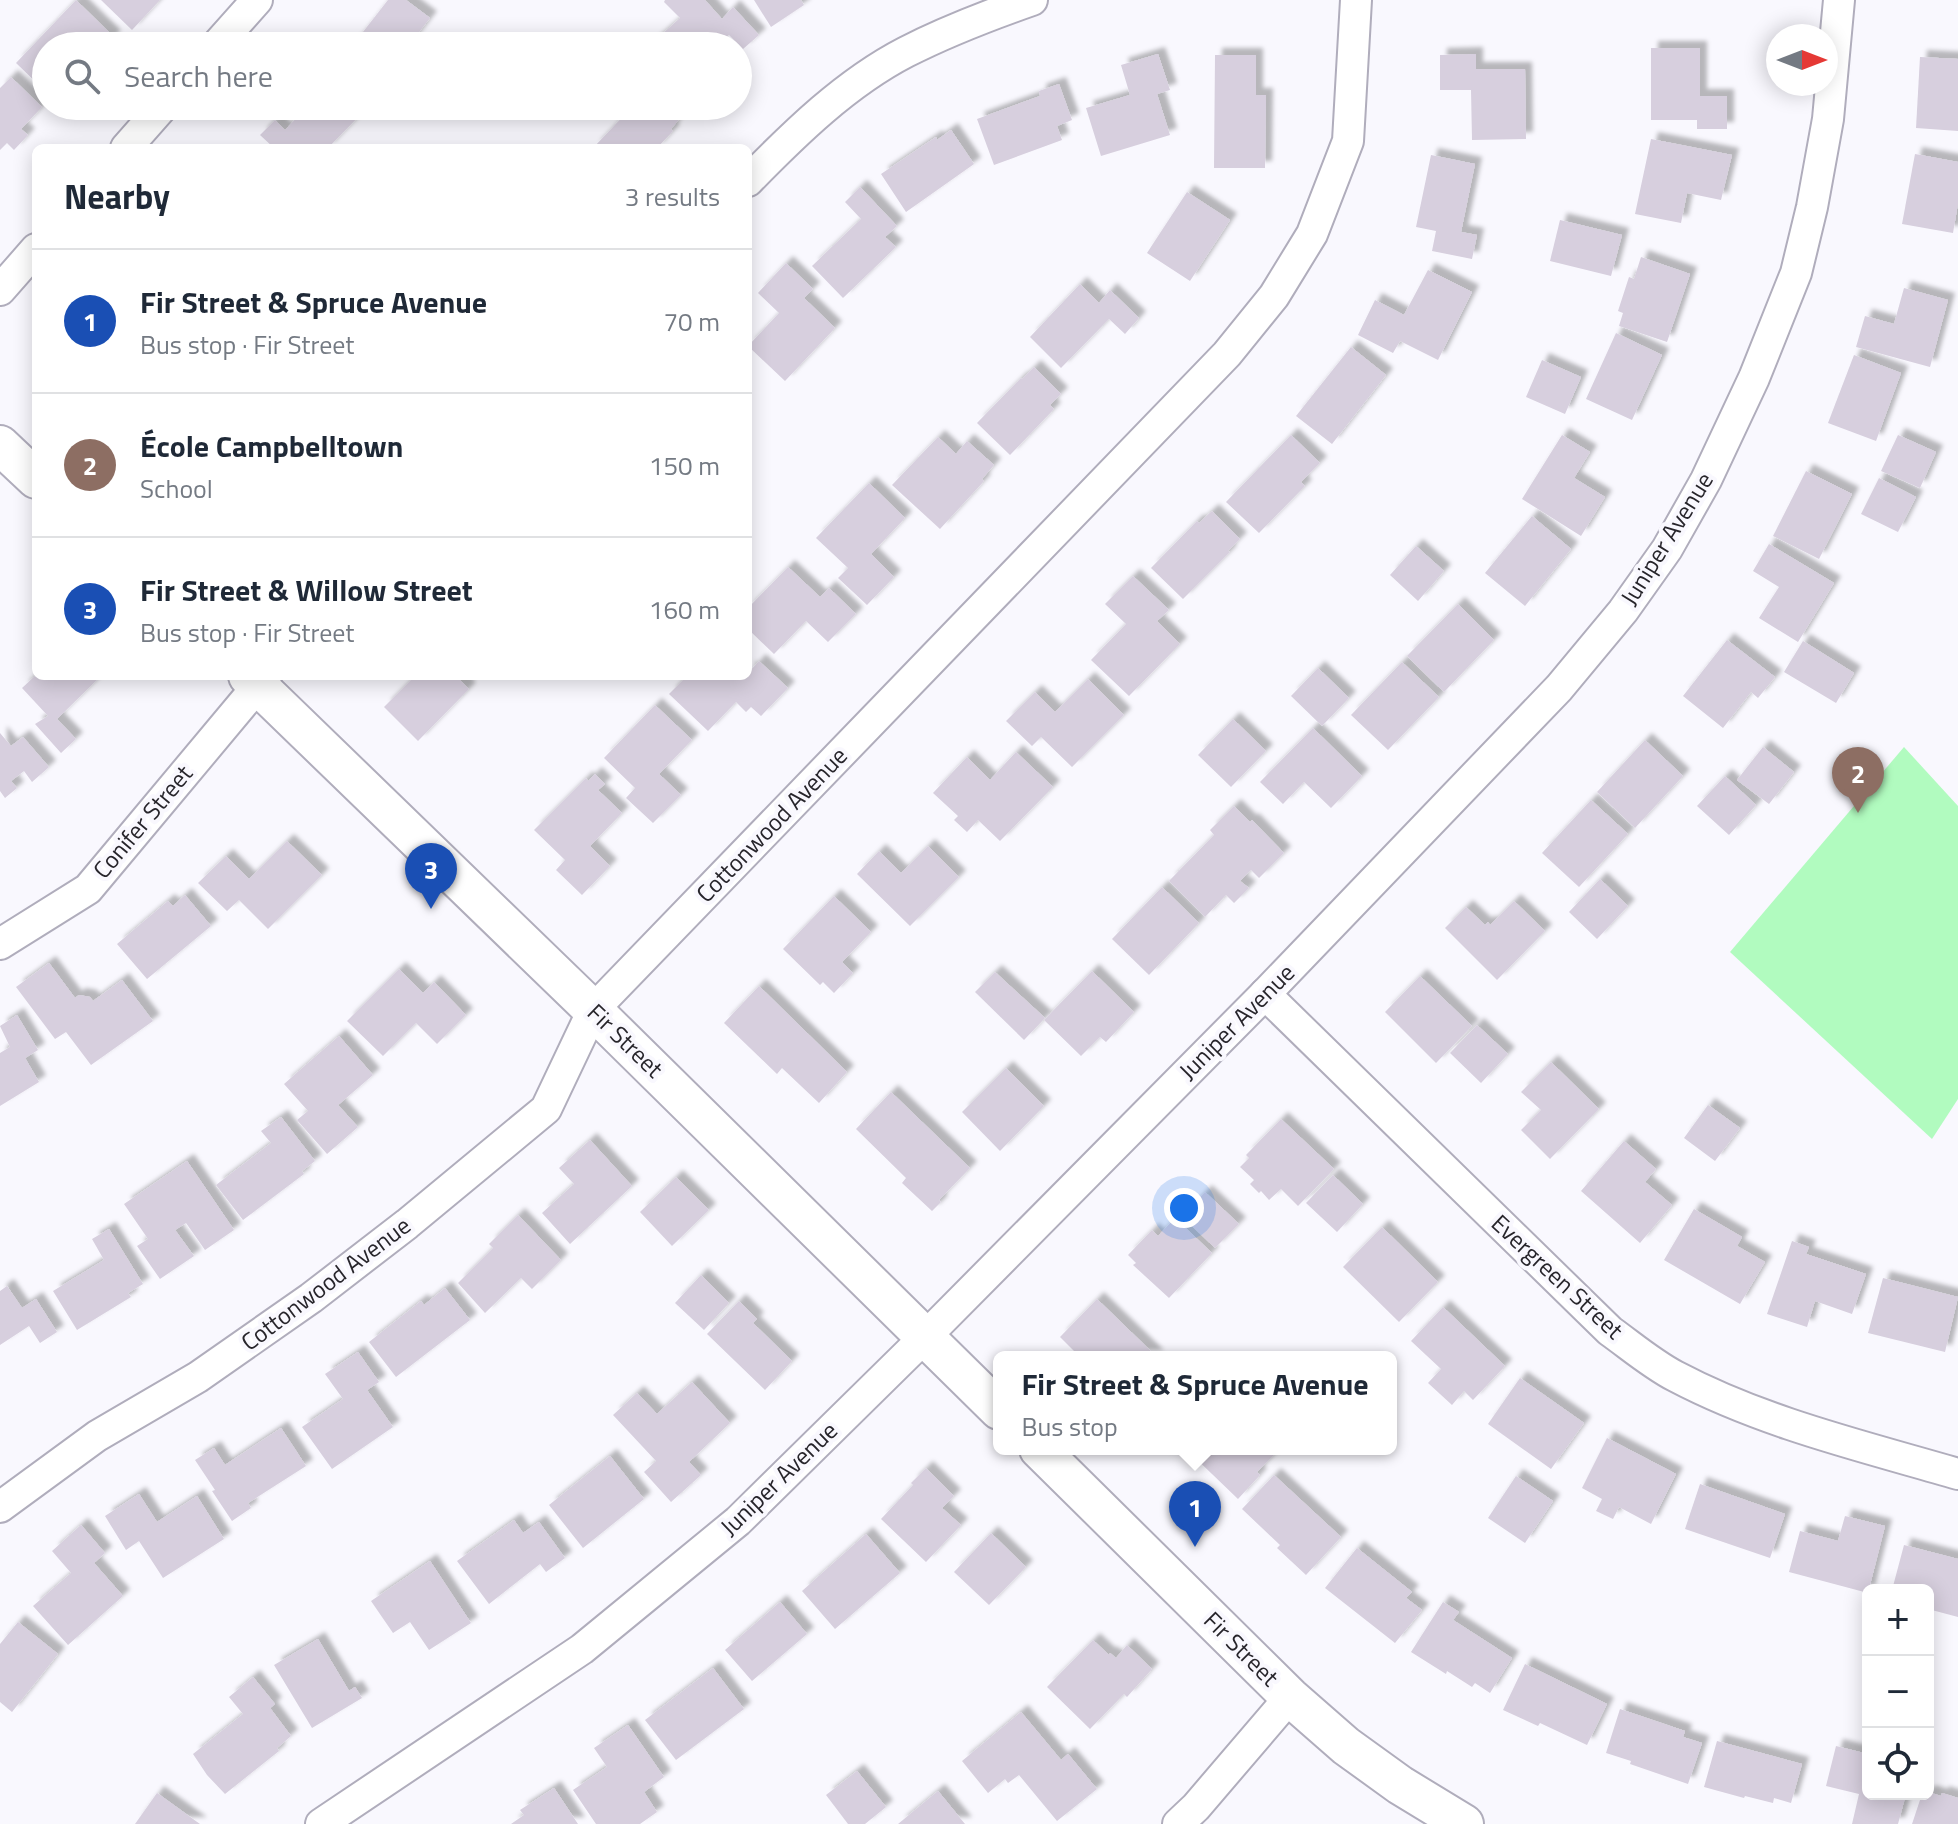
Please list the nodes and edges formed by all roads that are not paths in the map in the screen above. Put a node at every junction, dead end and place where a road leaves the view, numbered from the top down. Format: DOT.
graph roads {
  1 [pos="257,0"];
  2 [pos="1032,0"];
  3 [pos="1356,0"];
  4 [pos="1839,0"];
  5 [pos="228,32"];
  6 [pos="151,120"];
  7 [pos="130,144"];
  8 [pos="752,177"];
  9 [pos="32,254"];
  10 [pos="0,290"];
  11 [pos="0,445"];
  12 [pos="32,475"];
  13 [pos="256,680"];
  14 [pos="258,680"];
  15 [pos="0,944"];
  16 [pos="1265,994"];
  17 [pos="593,1010"];
  18 [pos="925,1337"];
  19 [pos="993,1404"];
  20 [pos="1045,1455"];
  21 [pos="1958,1474"];
  22 [pos="0,1507"];
  23 [pos="1290,1697"];
  24 [pos="321,1824"];
  25 [pos="1178,1824"];
  26 [pos="1464,1824"];
  1 -- 5 [label="street"];
  2 -- 8 [label="street"];
  3 -- 17 [label="street, Cottonwood Avenue"];
  4 -- 16 [label="street, Juniper Avenue"];
  6 -- 7 [label="street"];
  9 -- 10 [label="street"];
  11 -- 12 [label="street"];
  13 -- 15 [label="street, Conifer Street"];
  14 -- 17 [label="street, Fir Street"];
  16 -- 18 [label="street, Juniper Avenue"];
  16 -- 21 [label="street, Evergreen Street"];
  17 -- 18 [label="street, Fir Street"];
  17 -- 22 [label="street, Cottonwood Avenue"];
  18 -- 19 [label="street, Fir Street"];
  18 -- 24 [label="street, Juniper Avenue"];
  20 -- 23 [label="street, Fir Street"];
  23 -- 25 [label="street"];
  23 -- 26 [label="street, Fir Street"];
}
